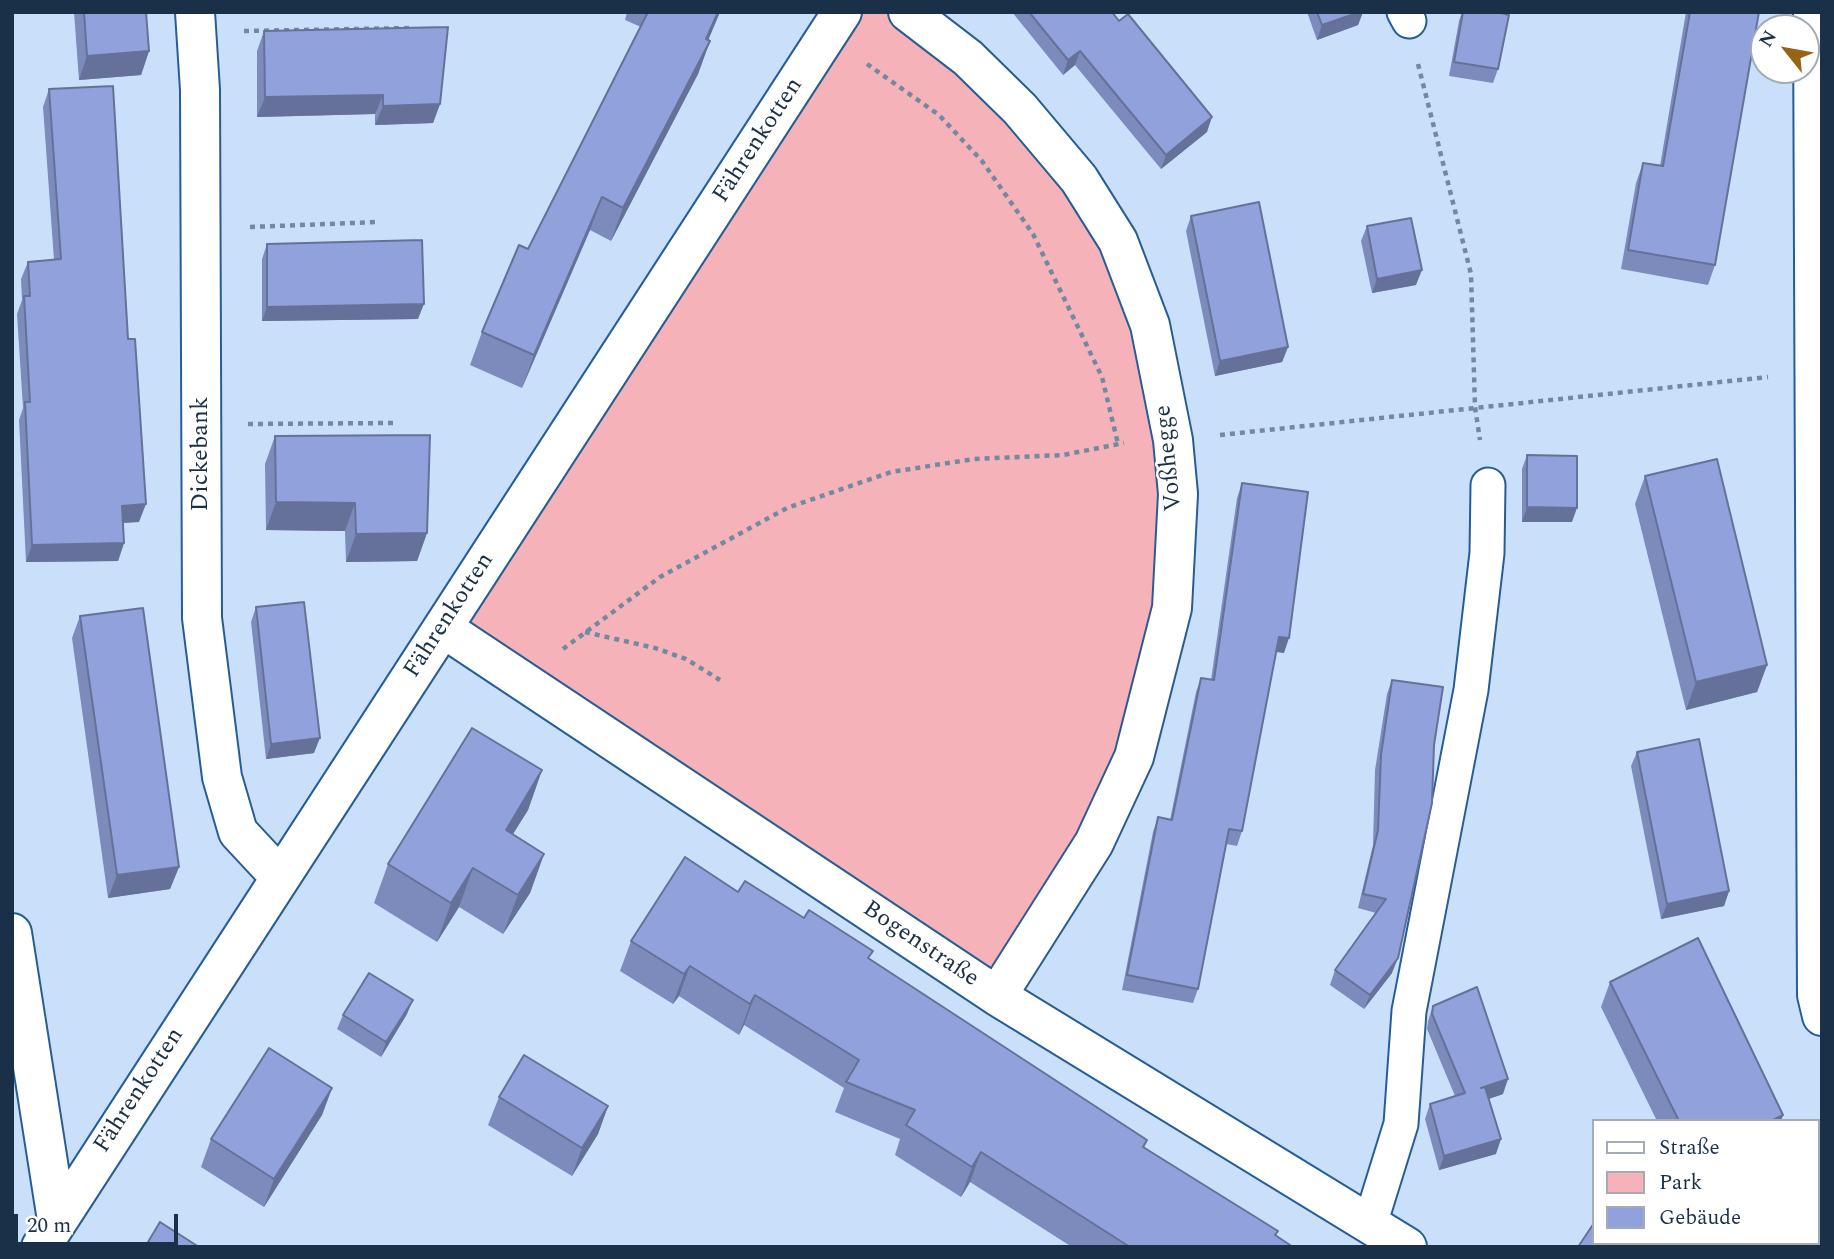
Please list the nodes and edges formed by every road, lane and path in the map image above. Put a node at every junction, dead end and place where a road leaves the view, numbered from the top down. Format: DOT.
graph roads {
  1 [pos="908,12"];
  2 [pos="1813,12"];
  3 [pos="1406,17"];
  4 [pos="196,22"];
  5 [pos="834,25"];
  6 [pos="411,28"];
  7 [pos="378,222"];
  8 [pos="201,229"];
  9 [pos="201,424"];
  10 [pos="394,424"];
  11 [pos="1118,443"];
  12 [pos="1488,485"];
  13 [pos="443,628"];
  14 [pos="584,632"];
  15 [pos="720,680"];
  16 [pos="279,876"];
  17 [pos="12,933"];
  18 [pos="997,996"];
  19 [pos="1822,1016"];
  20 [pos="1370,1224"];
  21 [pos="49,1233"];
  22 [pos="1407,1247"];
  1 -- 18 [label="street, Voßhegge"];
  2 -- 19 [label="street"];
  3 -- 12 [label="path"];
  4 -- 6 [label="path"];
  4 -- 8 [label="street, Dickebank"];
  5 -- 11 [label="path"];
  5 -- 13 [label="street, Fährenkotten"];
  7 -- 8 [label="path"];
  8 -- 9 [label="street, Dickebank"];
  9 -- 10 [label="path"];
  9 -- 16 [label="street, Dickebank"];
  12 -- 20 [label="lane"];
  13 -- 16 [label="street, Fährenkotten"];
  13 -- 18 [label="street, Bogenstraße"];
  14 -- 15 [label="path"];
  16 -- 21 [label="street, Fährenkotten"];
  17 -- 21 [label="street, Fährenkotten"];
  18 -- 20 [label="street, Bogenstraße"];
  20 -- 22 [label="street, Bogenstraße"];
}
